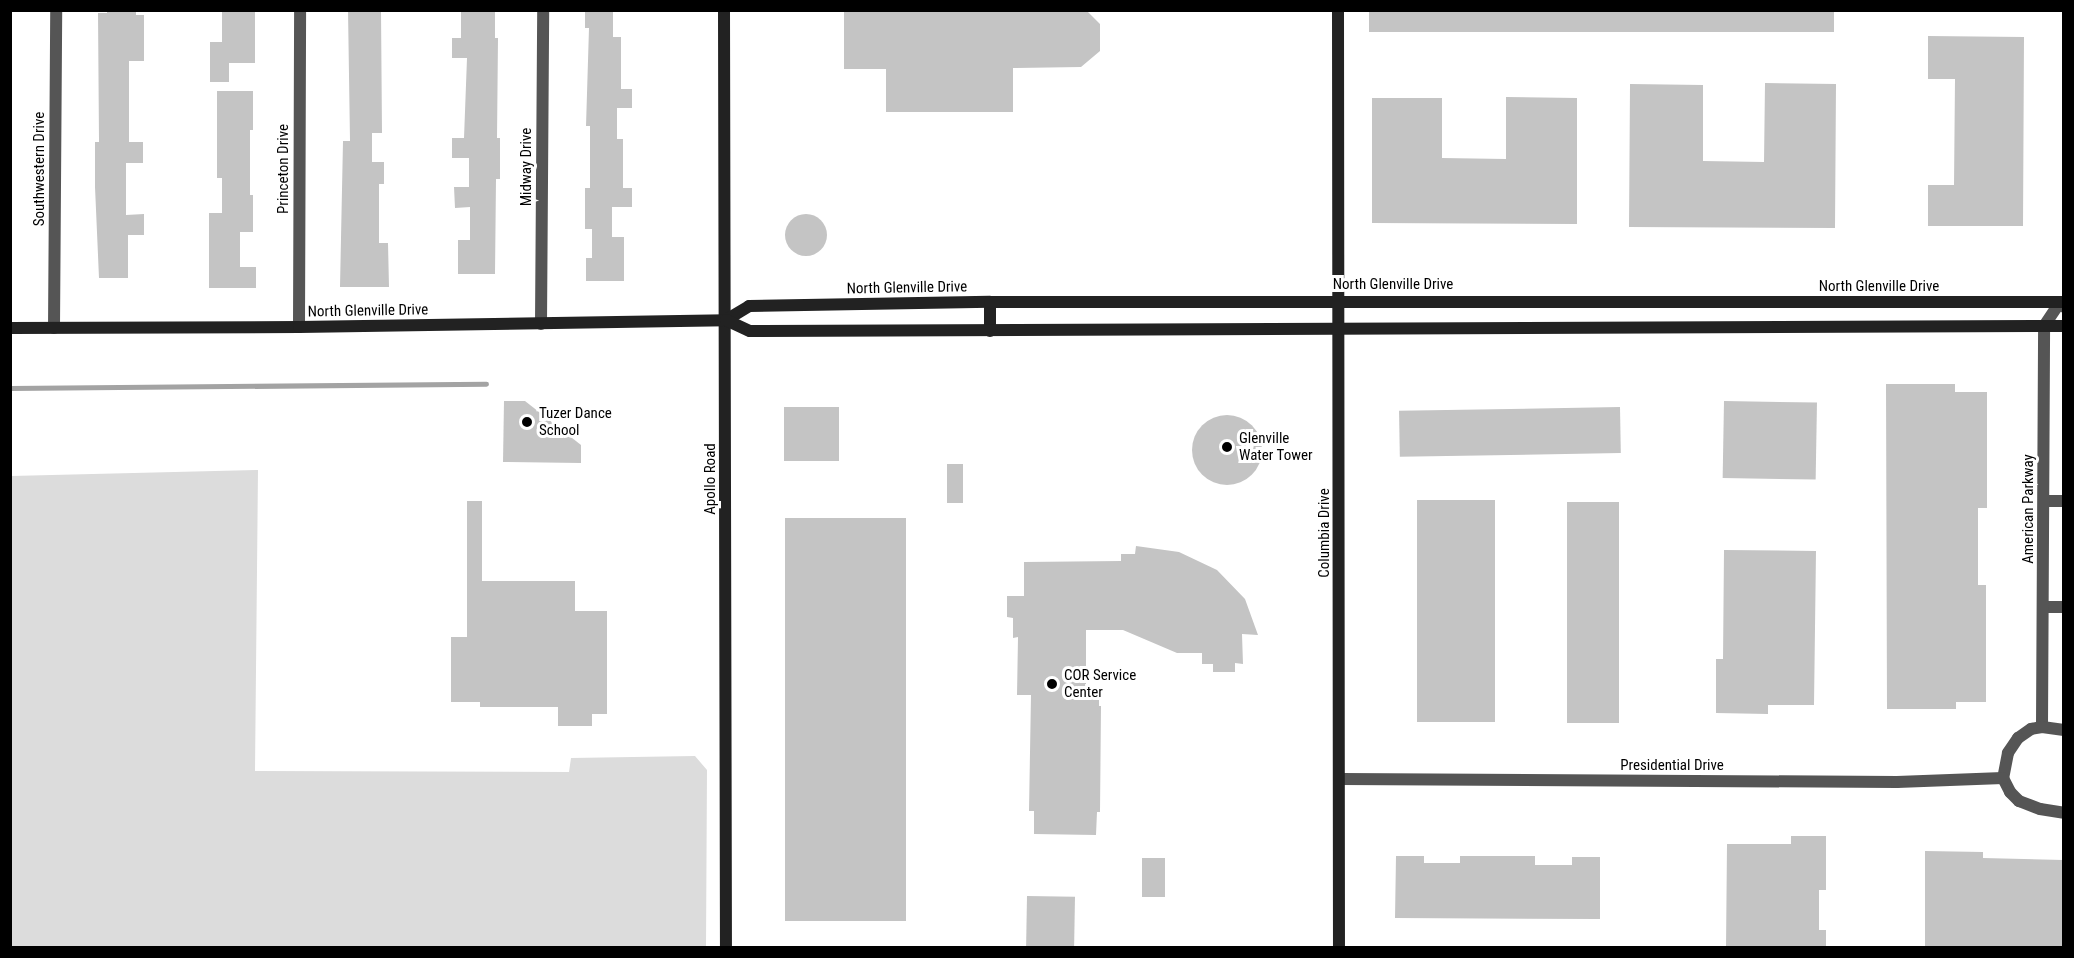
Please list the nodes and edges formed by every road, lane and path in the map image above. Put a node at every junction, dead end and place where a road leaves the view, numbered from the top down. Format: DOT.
graph roads {
  1 [pos="56,10"];
  2 [pos="300,10"];
  3 [pos="543,10"];
  4 [pos="724,10"];
  5 [pos="1338,10"];
  6 [pos="1339,300"];
  7 [pos="990,302"];
  8 [pos="2062,303"];
  9 [pos="726,320"];
  10 [pos="541,324"];
  11 [pos="2044,326"];
  12 [pos="2064,326"];
  13 [pos="299,327"];
  14 [pos="10,328"];
  15 [pos="54,328"];
  16 [pos="1339,328"];
  17 [pos="990,331"];
  18 [pos="2044,501"];
  19 [pos="2064,501"];
  20 [pos="2043,607"];
  21 [pos="2064,607"];
  22 [pos="2042,727"];
  23 [pos="2064,730"];
  24 [pos="2003,778"];
  25 [pos="1341,779"];
  26 [pos="2064,813"];
  27 [pos="726,948"];
  28 [pos="1340,948"];
  1 -- 15 [label="street, Southwestern Drive"];
  2 -- 13 [label="street, Princeton Drive"];
  3 -- 10 [label="street, Midway Drive"];
  4 -- 9 [label="street, Apollo Road"];
  5 -- 6 [label="street, Columbia Drive"];
  6 -- 7 [label="street, North Glenville Drive"];
  6 -- 8 [label="street, North Glenville Drive"];
  6 -- 16 [label="street, Columbia Drive"];
  7 -- 9 [label="street, North Glenville Drive"];
  7 -- 17 [label="street"];
  8 -- 11 [label="street"];
  9 -- 10 [label="street, North Glenville Drive"];
  9 -- 17 [label="street, North Glenville Drive"];
  9 -- 27 [label="street, Apollo Road"];
  10 -- 13 [label="street, North Glenville Drive"];
  11 -- 12 [label="street, North Glenville Drive"];
  11 -- 16 [label="street, North Glenville Drive"];
  11 -- 18 [label="street, American Parkway"];
  13 -- 15 [label="street, North Glenville Drive"];
  14 -- 15 [label="street, North Glenville Drive"];
  16 -- 17 [label="street, North Glenville Drive"];
  16 -- 25 [label="street, Columbia Drive"];
  18 -- 19 [label="street"];
  18 -- 20 [label="street, American Parkway"];
  20 -- 21 [label="street"];
  20 -- 22 [label="street, American Parkway"];
  22 -- 23 [label="street"];
  22 -- 24 [label="street"];
  24 -- 25 [label="street, Presidential Drive"];
  24 -- 26 [label="street"];
  25 -- 28 [label="street, Columbia Drive"];
}
